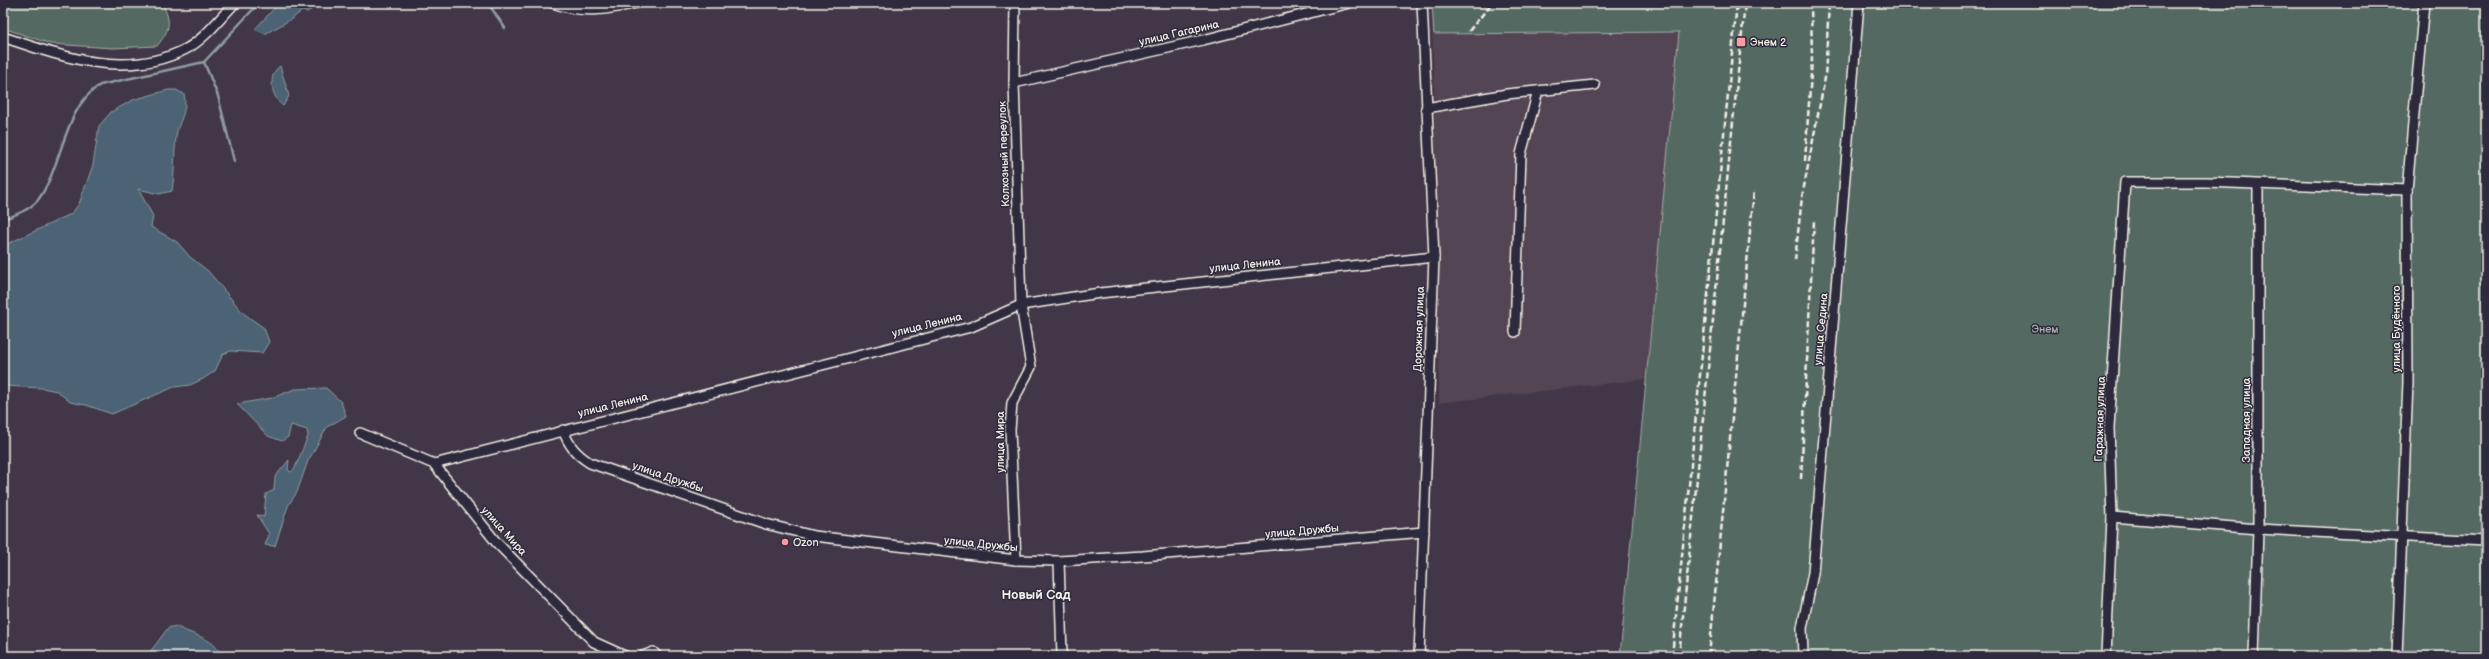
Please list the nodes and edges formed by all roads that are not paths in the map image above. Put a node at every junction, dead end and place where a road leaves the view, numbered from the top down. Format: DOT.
graph roads {
  1 [pos="235,3"];
  2 [pos="553,3"];
  3 [pos="637,3"];
  4 [pos="1015,3"];
  5 [pos="1349,3"];
  6 [pos="1422,3"];
  7 [pos="1859,3"];
  8 [pos="2424,3"];
  9 [pos="3,37"];
  10 [pos="1014,83"];
  11 [pos="1595,85"];
  12 [pos="1538,91"];
  13 [pos="1426,108"];
  14 [pos="2258,185"];
  15 [pos="2407,190"];
  16 [pos="1434,257"];
  17 [pos="1021,305"];
  18 [pos="1515,332"];
  19 [pos="563,430"];
  20 [pos="360,433"];
  21 [pos="434,464"];
  22 [pos="2112,518"];
  23 [pos="2258,529"];
  24 [pos="1424,532"];
  25 [pos="2403,537"];
  26 [pos="2486,541"];
  27 [pos="1016,560"];
  28 [pos="1058,561"];
  29 [pos="625,656"];
  30 [pos="643,656"];
  31 [pos="657,656"];
  32 [pos="1062,656"];
  33 [pos="1418,656"];
  34 [pos="1803,656"];
  35 [pos="2106,656"];
  36 [pos="2254,656"];
  37 [pos="2397,656"];
  1 -- 9 [label="street"];
  2 -- 3 [label="street"];
  4 -- 10 [label="street, Колхозный переулок"];
  5 -- 10 [label="street, улица Гагарина"];
  6 -- 13 [label="street, Дорожная улица"];
  7 -- 34 [label="street, улица Седина"];
  8 -- 15 [label="street, улица Будённого"];
  10 -- 17 [label="street, Колхозный переулок"];
  11 -- 12 [label="street"];
  12 -- 13 [label="street"];
  12 -- 18 [label="street"];
  13 -- 16 [label="street, Дорожная улица"];
  14 -- 15 [label="street"];
  14 -- 22 [label="street, Гаражная улица"];
  14 -- 23 [label="street, Западная улица"];
  15 -- 25 [label="street, улица Будённого"];
  16 -- 17 [label="street, улица Ленина"];
  16 -- 24 [label="street, Дорожная улица"];
  17 -- 19 [label="street, улица Ленина"];
  17 -- 27 [label="street, улица Мира"];
  19 -- 21 [label="street, улица Ленина"];
  19 -- 27 [label="street, улица Дружбы"];
  20 -- 21 [label="street"];
  21 -- 29 [label="street, улица Мира"];
  22 -- 23 [label="street"];
  22 -- 35 [label="street, Гаражная улица"];
  23 -- 25 [label="street"];
  23 -- 36 [label="street, Западная улица"];
  24 -- 28 [label="street, улица Дружбы"];
  24 -- 33 [label="street, Дорожная улица"];
  25 -- 26 [label="street"];
  25 -- 37 [label="street, улица Будённого"];
  27 -- 28 [label="street, улица Дружбы"];
  28 -- 32 [label="street"];
  30 -- 31 [label="street"];
}
